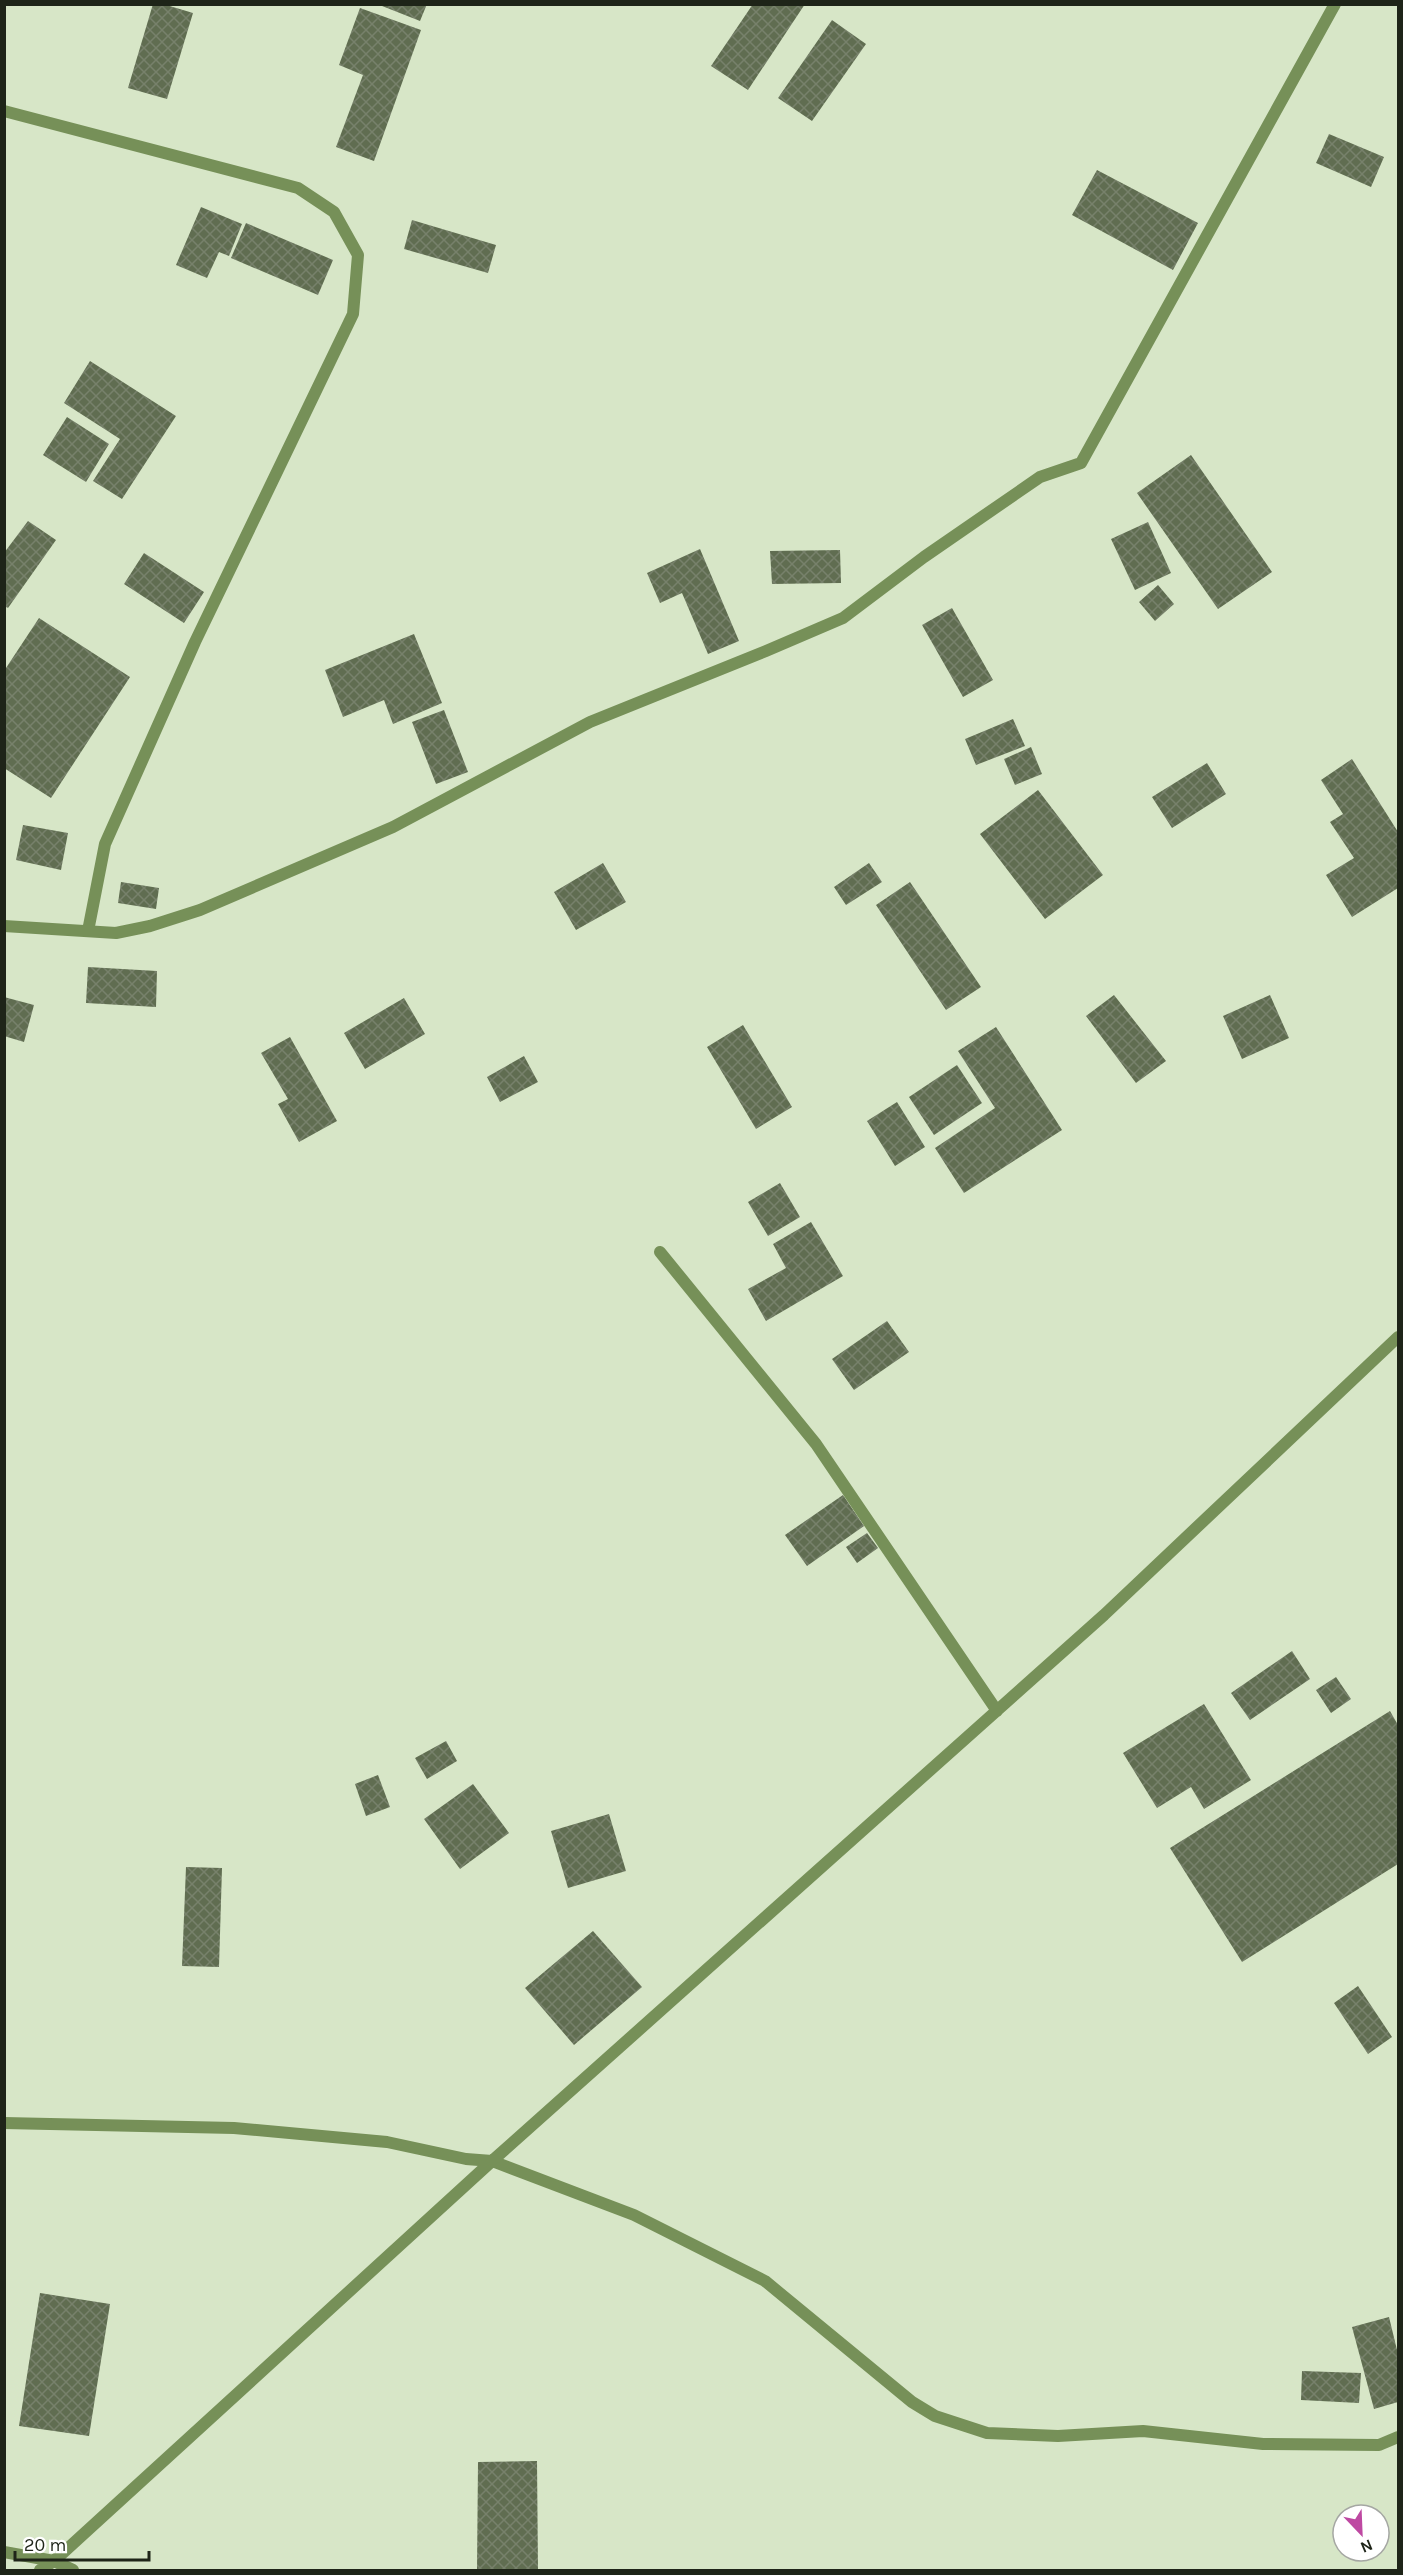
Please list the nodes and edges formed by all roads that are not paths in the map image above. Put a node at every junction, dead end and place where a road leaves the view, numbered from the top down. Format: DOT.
graph roads {
  1 [pos="1335,4"];
  2 [pos="4,111"];
  3 [pos="4,926"];
  4 [pos="88,931"];
  5 [pos="660,1252"];
  6 [pos="1398,1337"];
  7 [pos="997,1711"];
  8 [pos="4,2123"];
  9 [pos="492,2161"];
  10 [pos="1398,2437"];
  11 [pos="4,2552"];
  12 [pos="54,2561"];
  13 [pos="40,2571"];
  14 [pos="73,2571"];
  1 -- 4 [label="street"];
  2 -- 4 [label="street"];
  3 -- 4 [label="street"];
  5 -- 7 [label="street"];
  6 -- 7 [label="street"];
  7 -- 9 [label="street"];
  8 -- 9 [label="street"];
  9 -- 10 [label="street"];
  9 -- 12 [label="street"];
  11 -- 12 [label="street"];
  12 -- 13 [label="street"];
  12 -- 14 [label="street"];
}
